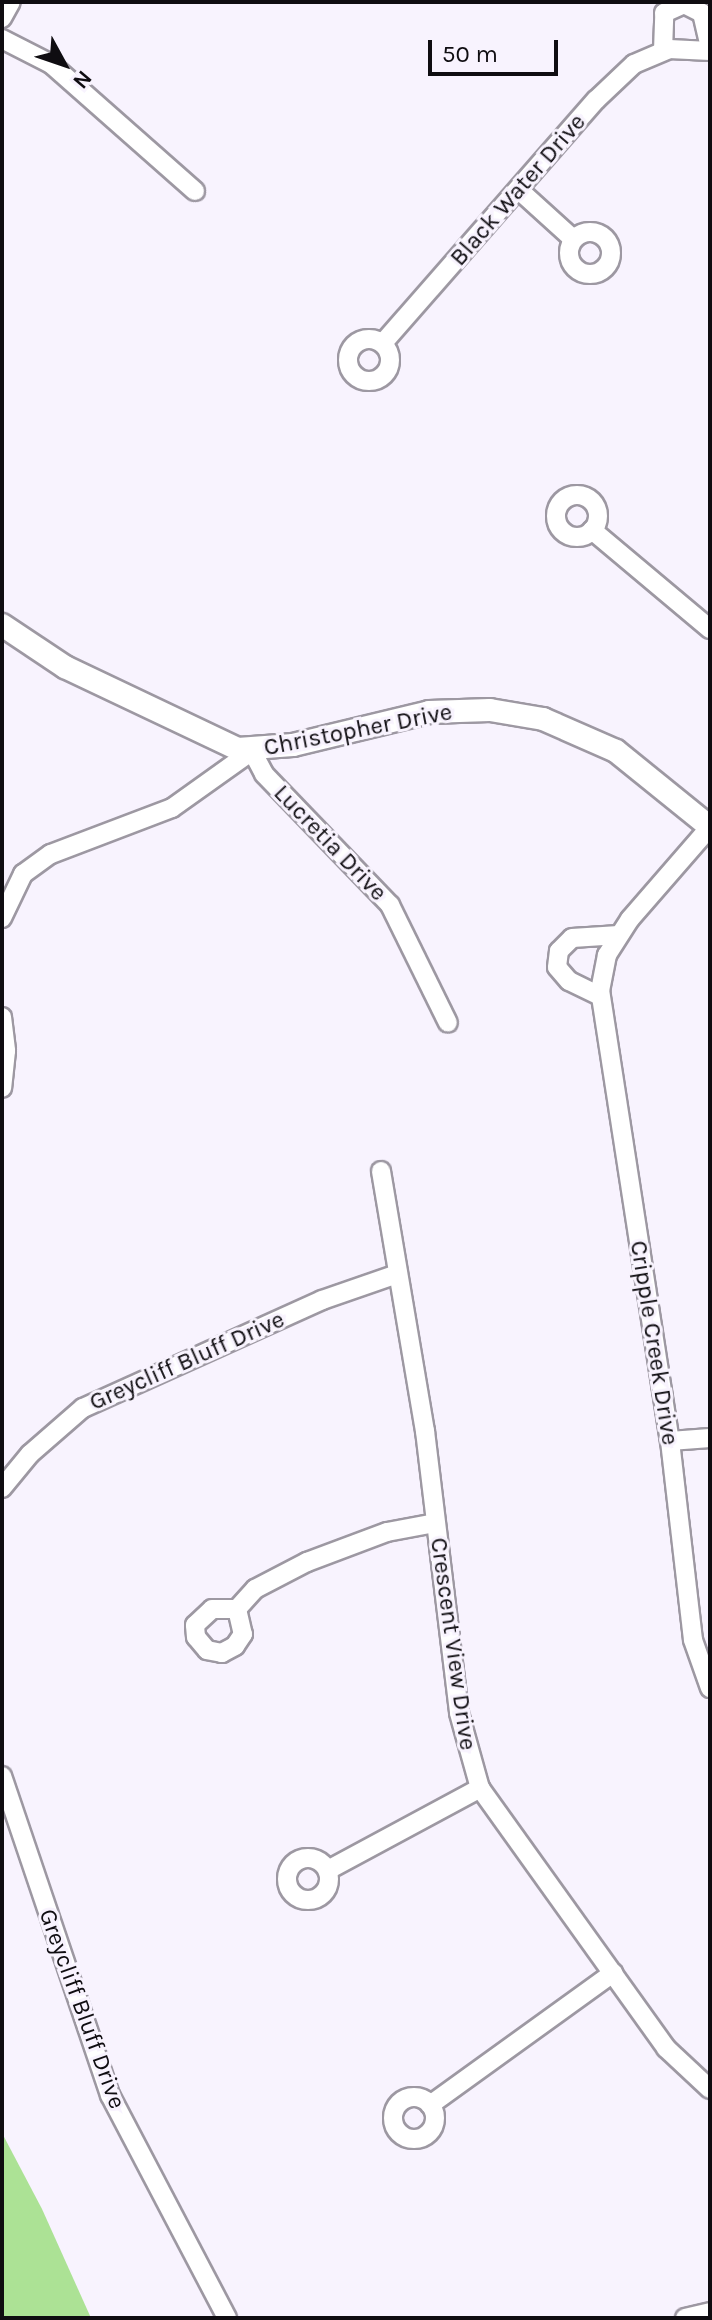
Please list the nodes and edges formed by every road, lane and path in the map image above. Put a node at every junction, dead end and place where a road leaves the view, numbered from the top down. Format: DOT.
graph roads {
  1 [pos="11,2"];
  2 [pos="2,18"];
  3 [pos="2,39"];
  4 [pos="710,50"];
  5 [pos="663,51"];
  6 [pos="519,190"];
  7 [pos="195,191"];
  8 [pos="573,239"];
  9 [pos="383,343"];
  10 [pos="592,530"];
  11 [pos="2,625"];
  12 [pos="710,629"];
  13 [pos="252,751"];
  14 [pos="710,827"];
  15 [pos="2,918"];
  16 [pos="619,935"];
  17 [pos="600,996"];
  18 [pos="2,1017"];
  19 [pos="448,1023"];
  20 [pos="2,1088"];
  21 [pos="381,1171"];
  22 [pos="397,1274"];
  23 [pos="710,1438"];
  24 [pos="670,1441"];
  25 [pos="2,1488"];
  26 [pos="435,1523"];
  27 [pos="237,1609"];
  28 [pos="710,1688"];
  29 [pos="2,1776"];
  30 [pos="480,1788"];
  31 [pos="328,1870"];
  32 [pos="613,1973"];
  33 [pos="710,2089"];
  34 [pos="430,2105"];
  35 [pos="710,2312"];
  36 [pos="227,2318"];
  37 [pos="685,2318"];
  1 -- 2 [label="street"];
  3 -- 7 [label="street"];
  4 -- 5 [label="street, Black Water Drive"];
  4 -- 5 [label="street, Black Water Drive"];
  5 -- 6 [label="street, Black Water Drive"];
  6 -- 8 [label="street"];
  6 -- 9 [label="street, Black Water Drive"];
  10 -- 12 [label="street"];
  11 -- 13 [label="street, Christopher Drive"];
  13 -- 14 [label="street, Christopher Drive"];
  13 -- 15 [label="street"];
  13 -- 19 [label="street, Lucretia Drive"];
  14 -- 16 [label="street, Cripple Creek Drive"];
  16 -- 17 [label="street, Cripple Creek Drive"];
  16 -- 17 [label="street"];
  17 -- 24 [label="street, Cripple Creek Drive"];
  18 -- 20 [label="street"];
  21 -- 22 [label="street, Crescent View Drive"];
  22 -- 25 [label="street, Greycliff Bluff Drive"];
  22 -- 26 [label="street, Crescent View Drive"];
  23 -- 24 [label="street"];
  24 -- 28 [label="street, Cripple Creek Drive"];
  26 -- 27 [label="street"];
  26 -- 30 [label="street, Crescent View Drive"];
  29 -- 36 [label="street, Greycliff Bluff Drive"];
  30 -- 31 [label="street"];
  30 -- 32 [label="street, Crescent View Drive"];
  32 -- 33 [label="street, Crescent View Drive"];
  32 -- 34 [label="street"];
  35 -- 37 [label="street"];
}
